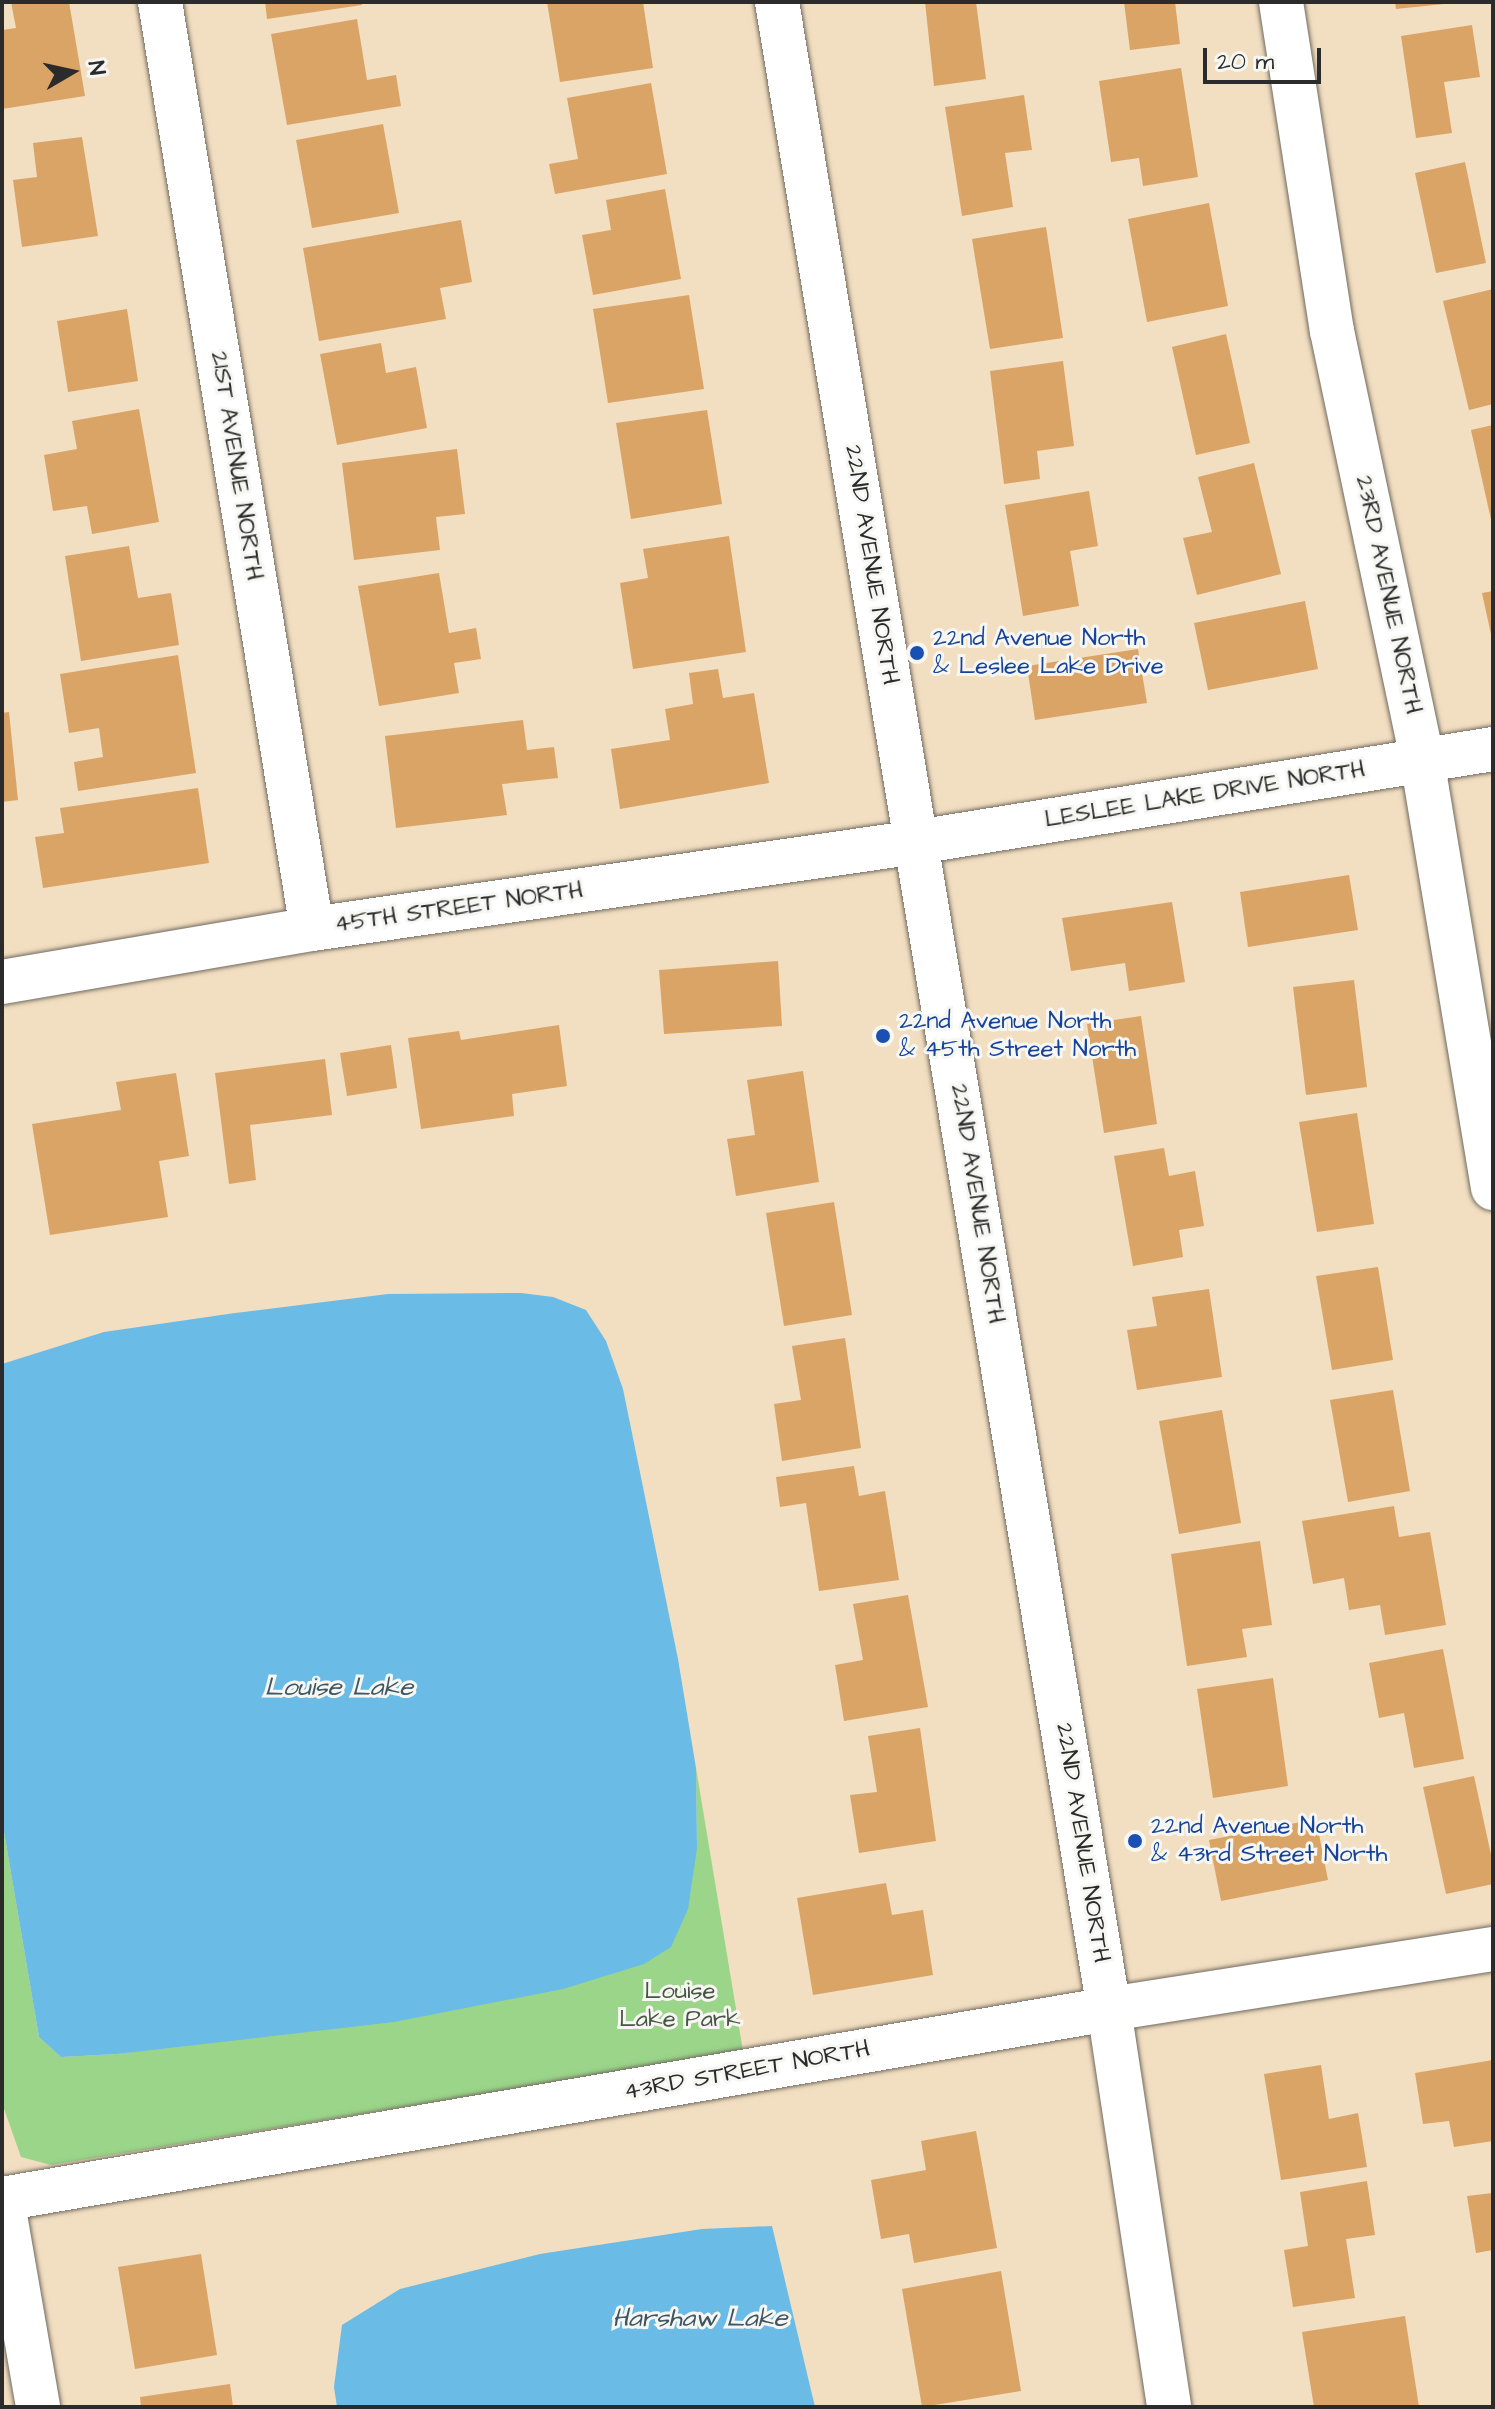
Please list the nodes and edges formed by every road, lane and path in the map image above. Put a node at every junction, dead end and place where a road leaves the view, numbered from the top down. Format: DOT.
graph roads {
  1 [pos="160,2"];
  2 [pos="777,2"];
  3 [pos="1281,2"];
  4 [pos="1493,749"];
  5 [pos="1422,759"];
  6 [pos="917,842"];
  7 [pos="312,929"];
  8 [pos="2,982"];
  9 [pos="1493,1188"];
  10 [pos="1493,1949"];
  11 [pos="1109,2009"];
  12 [pos="2,2199"];
  13 [pos="38,2407"];
  14 [pos="1169,2407"];
  1 -- 7 [label="street, 21ST AVENUE NORTH"];
  2 -- 6 [label="street, 22ND AVENUE NORTH"];
  3 -- 5 [label="street, 23RD AVENUE NORTH"];
  4 -- 5 [label="street, LESLEE LAKE DRIVE NORTH"];
  5 -- 6 [label="street, LESLEE LAKE DRIVE NORTH"];
  5 -- 9 [label="street, 23RD AVENUE NORTH"];
  6 -- 7 [label="street, 45TH STREET NORTH"];
  6 -- 11 [label="street, 22ND AVENUE NORTH"];
  7 -- 8 [label="street, 45TH STREET NORTH"];
  10 -- 11 [label="street, 43RD STREET NORTH"];
  11 -- 12 [label="street, 43RD STREET NORTH"];
  11 -- 14 [label="street, 22ND AVENUE NORTH"];
  12 -- 13 [label="street"];
}
